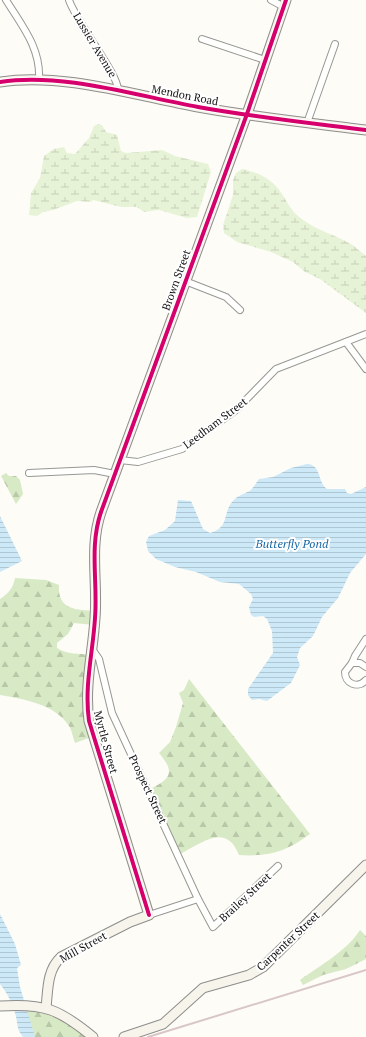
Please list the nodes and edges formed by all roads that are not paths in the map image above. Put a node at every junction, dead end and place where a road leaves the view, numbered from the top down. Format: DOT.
graph roads {
  1 [pos="6,0"];
  2 [pos="69,0"];
  3 [pos="271,0"];
  4 [pos="285,3"];
  5 [pos="202,39"];
  6 [pos="336,44"];
  7 [pos="265,60"];
  8 [pos="39,80"];
  9 [pos="0,82"];
  10 [pos="118,91"];
  11 [pos="246,114"];
  12 [pos="307,123"];
  13 [pos="366,130"];
  14 [pos="185,281"];
  15 [pos="240,310"];
  16 [pos="366,334"];
  17 [pos="346,342"];
  18 [pos="366,369"];
  19 [pos="120,460"];
  20 [pos="29,473"];
  21 [pos="115,474"];
  22 [pos="94,567"];
  23 [pos="366,639"];
  24 [pos="92,650"];
  25 [pos="352,663"];
  26 [pos="366,667"];
  27 [pos="366,680"];
  28 [pos="366,865"];
  29 [pos="278,866"];
  30 [pos="198,899"];
  31 [pos="149,915"];
  32 [pos="212,927"];
  33 [pos="1,1006"];
  34 [pos="46,1008"];
  35 [pos="93,1037"];
  36 [pos="124,1037"];
  1 -- 8 [label="street"];
  2 -- 10 [label="street, Lussier Avenue"];
  3 -- 4 [label="street"];
  4 -- 7 [label="street, Brown Street"];
  5 -- 7 [label="street"];
  6 -- 12 [label="street"];
  7 -- 11 [label="street, Brown Street"];
  8 -- 9 [label="street, Mendon Road"];
  8 -- 10 [label="street, Mendon Road"];
  10 -- 11 [label="street, Mendon Road"];
  11 -- 12 [label="street, Mendon Road"];
  11 -- 14 [label="street, Brown Street"];
  12 -- 13 [label="street, Mendon Road"];
  14 -- 15 [label="street"];
  14 -- 19 [label="street, Brown Street"];
  16 -- 17 [label="street, Leedham Street"];
  17 -- 18 [label="street"];
  17 -- 19 [label="street, Leedham Street"];
  19 -- 21 [label="street, Brown Street"];
  20 -- 21 [label="street"];
  21 -- 22 [label="street, Brown Street"];
  22 -- 24 [label="street, Myrtle Street"];
  23 -- 25 [label="street"];
  24 -- 30 [label="street, Prospect Street"];
  24 -- 31 [label="street, Myrtle Street"];
  25 -- 26 [label="street"];
  25 -- 27 [label="street"];
  28 -- 36 [label="street, Carpenter Street"];
  29 -- 32 [label="street, Brailey Street"];
  30 -- 31 [label="street, Mill Street"];
  30 -- 32 [label="street, Prospect Street"];
  31 -- 34 [label="street, Mill Street"];
  33 -- 34 [label="street"];
  34 -- 35 [label="street"];
}
